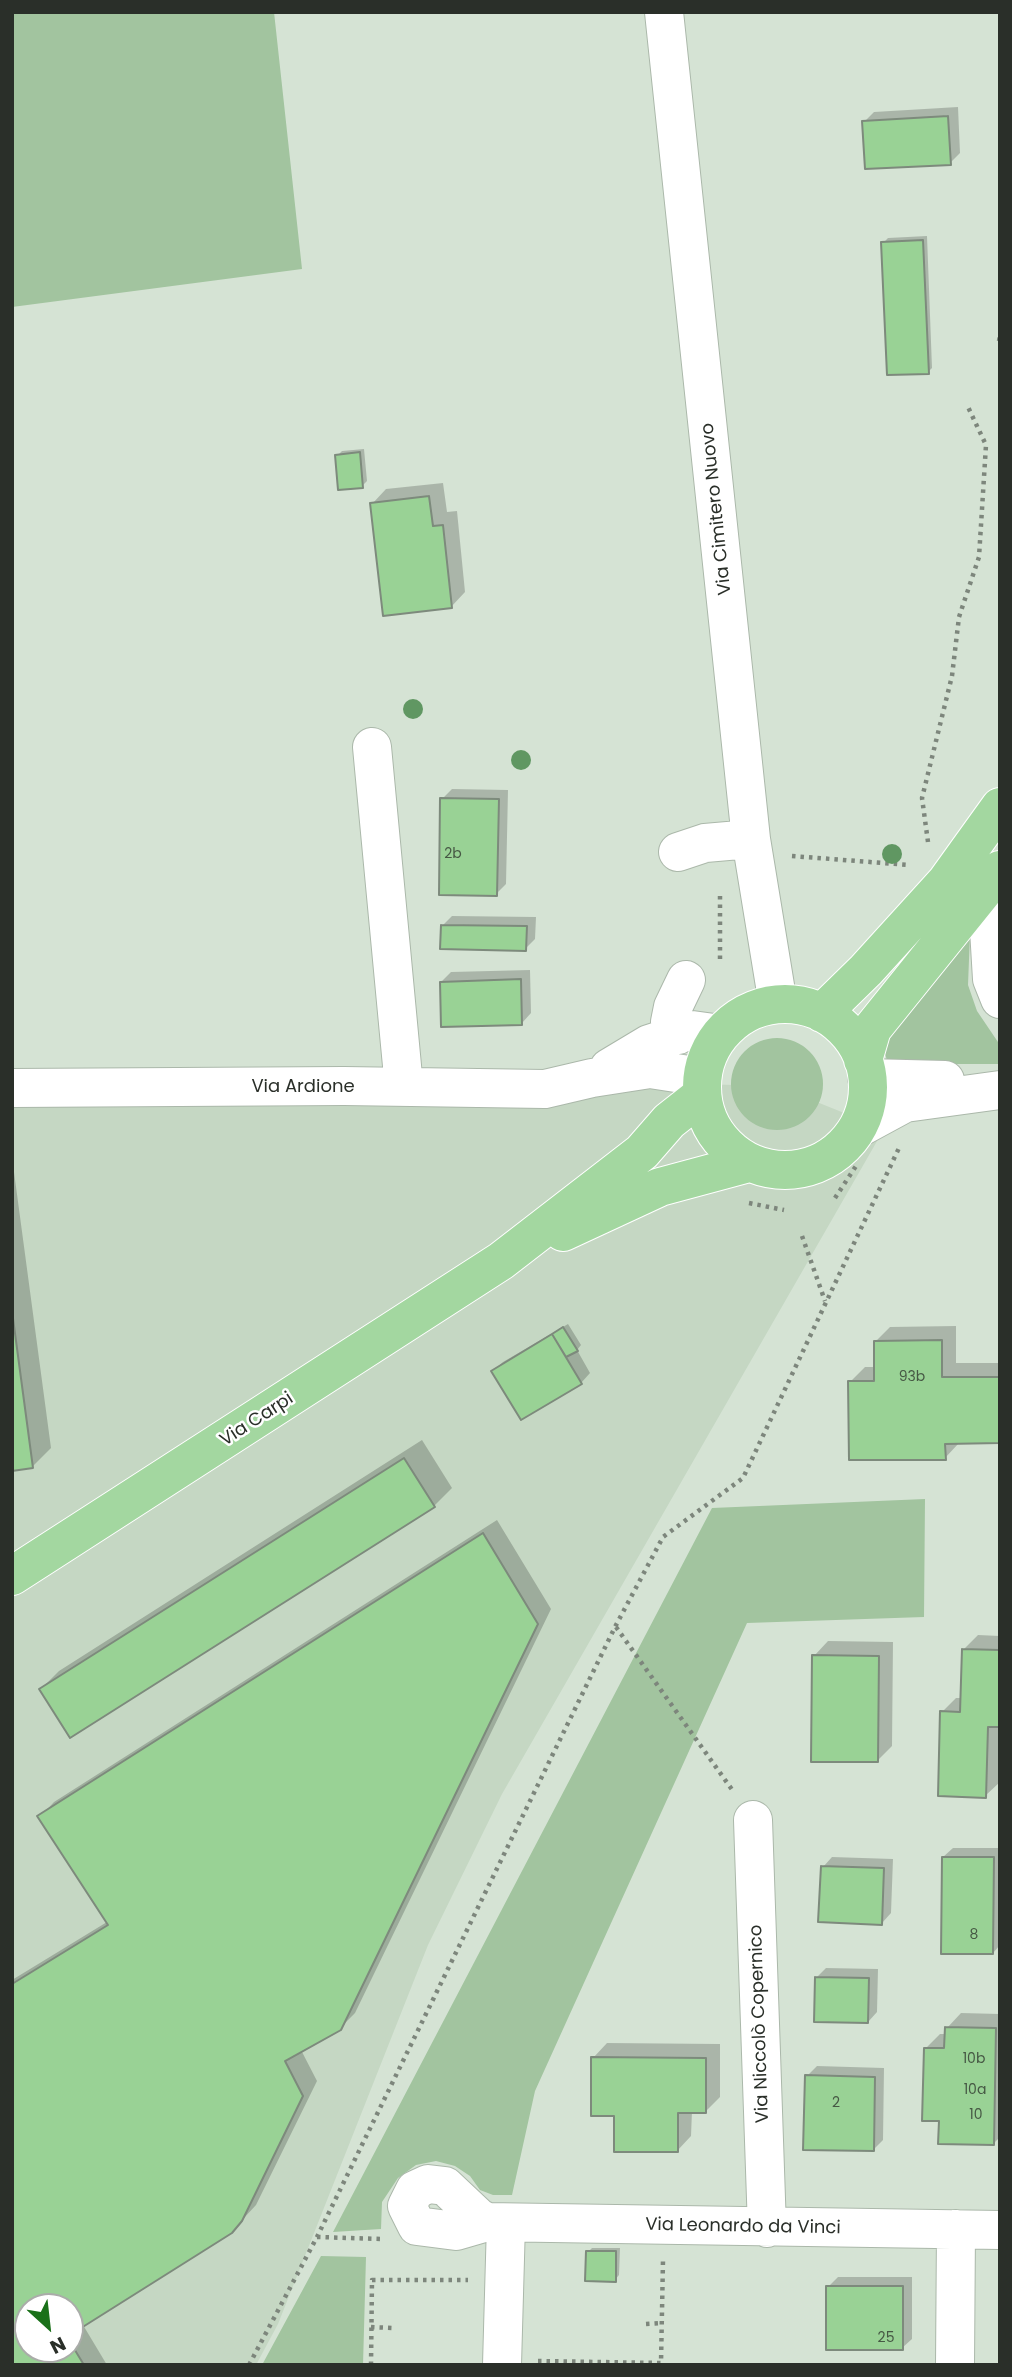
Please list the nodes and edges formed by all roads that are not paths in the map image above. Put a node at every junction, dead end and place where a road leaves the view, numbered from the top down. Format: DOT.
graph roads {
  1 [pos="664,12"];
  2 [pos="372,747"];
  3 [pos="1000,807"];
  4 [pos="752,846"];
  5 [pos="678,852"];
  6 [pos="996,876"];
  7 [pos="703,976"];
  8 [pos="1000,999"];
  9 [pos="778,1004"];
  10 [pos="822,1013"];
  11 [pos="721,1034"];
  12 [pos="678,1035"];
  13 [pos="865,1069"];
  14 [pos="592,1078"];
  15 [pos="1000,1082"];
  16 [pos="702,1086"];
  17 [pos="404,1087"];
  18 [pos="12,1088"];
  19 [pos="1000,1090"];
  20 [pos="857,1129"];
  21 [pos="750,1163"];
  22 [pos="501,1261"];
  23 [pos="12,1576"];
  24 [pos="753,1820"];
  25 [pos="767,2228"];
  26 [pos="956,2229"];
  27 [pos="1000,2230"];
  28 [pos="516,2363"];
  29 [pos="955,2365"];
  1 -- 4 [label="street, Via Cimitero Nuovo"];
  2 -- 17 [label="street"];
  3 -- 10 [label="main road"];
  4 -- 5 [label="street"];
  4 -- 9 [label="street, Via Cimitero Nuovo"];
  6 -- 8 [label="street"];
  6 -- 13 [label="main road"];
  7 -- 12 [label="street"];
  9 -- 10 [label="main road"];
  9 -- 11 [label="main road"];
  10 -- 13 [label="main road"];
  11 -- 12 [label="street, Via Ardione"];
  11 -- 16 [label="main road"];
  12 -- 14 [label="street, Via Ardione"];
  13 -- 15 [label="street"];
  13 -- 20 [label="main road"];
  14 -- 16 [label="street, Via Ardione"];
  14 -- 17 [label="street, Via Ardione"];
  16 -- 21 [label="main road"];
  16 -- 22 [label="main road, Via Carpi"];
  17 -- 18 [label="street, Via Ardione"];
  19 -- 20 [label="street"];
  20 -- 21 [label="main road"];
  21 -- 22 [label="main road, Via Carpi"];
  22 -- 23 [label="main road, Via Carpi"];
  24 -- 25 [label="street, Via Niccolò Copernico"];
  25 -- 26 [label="street, Via Leonardo da Vinci"];
  25 -- 28 [label="street, Via Leonardo da Vinci"];
  26 -- 27 [label="street, Via Leonardo da Vinci"];
  26 -- 29 [label="street"];
}
